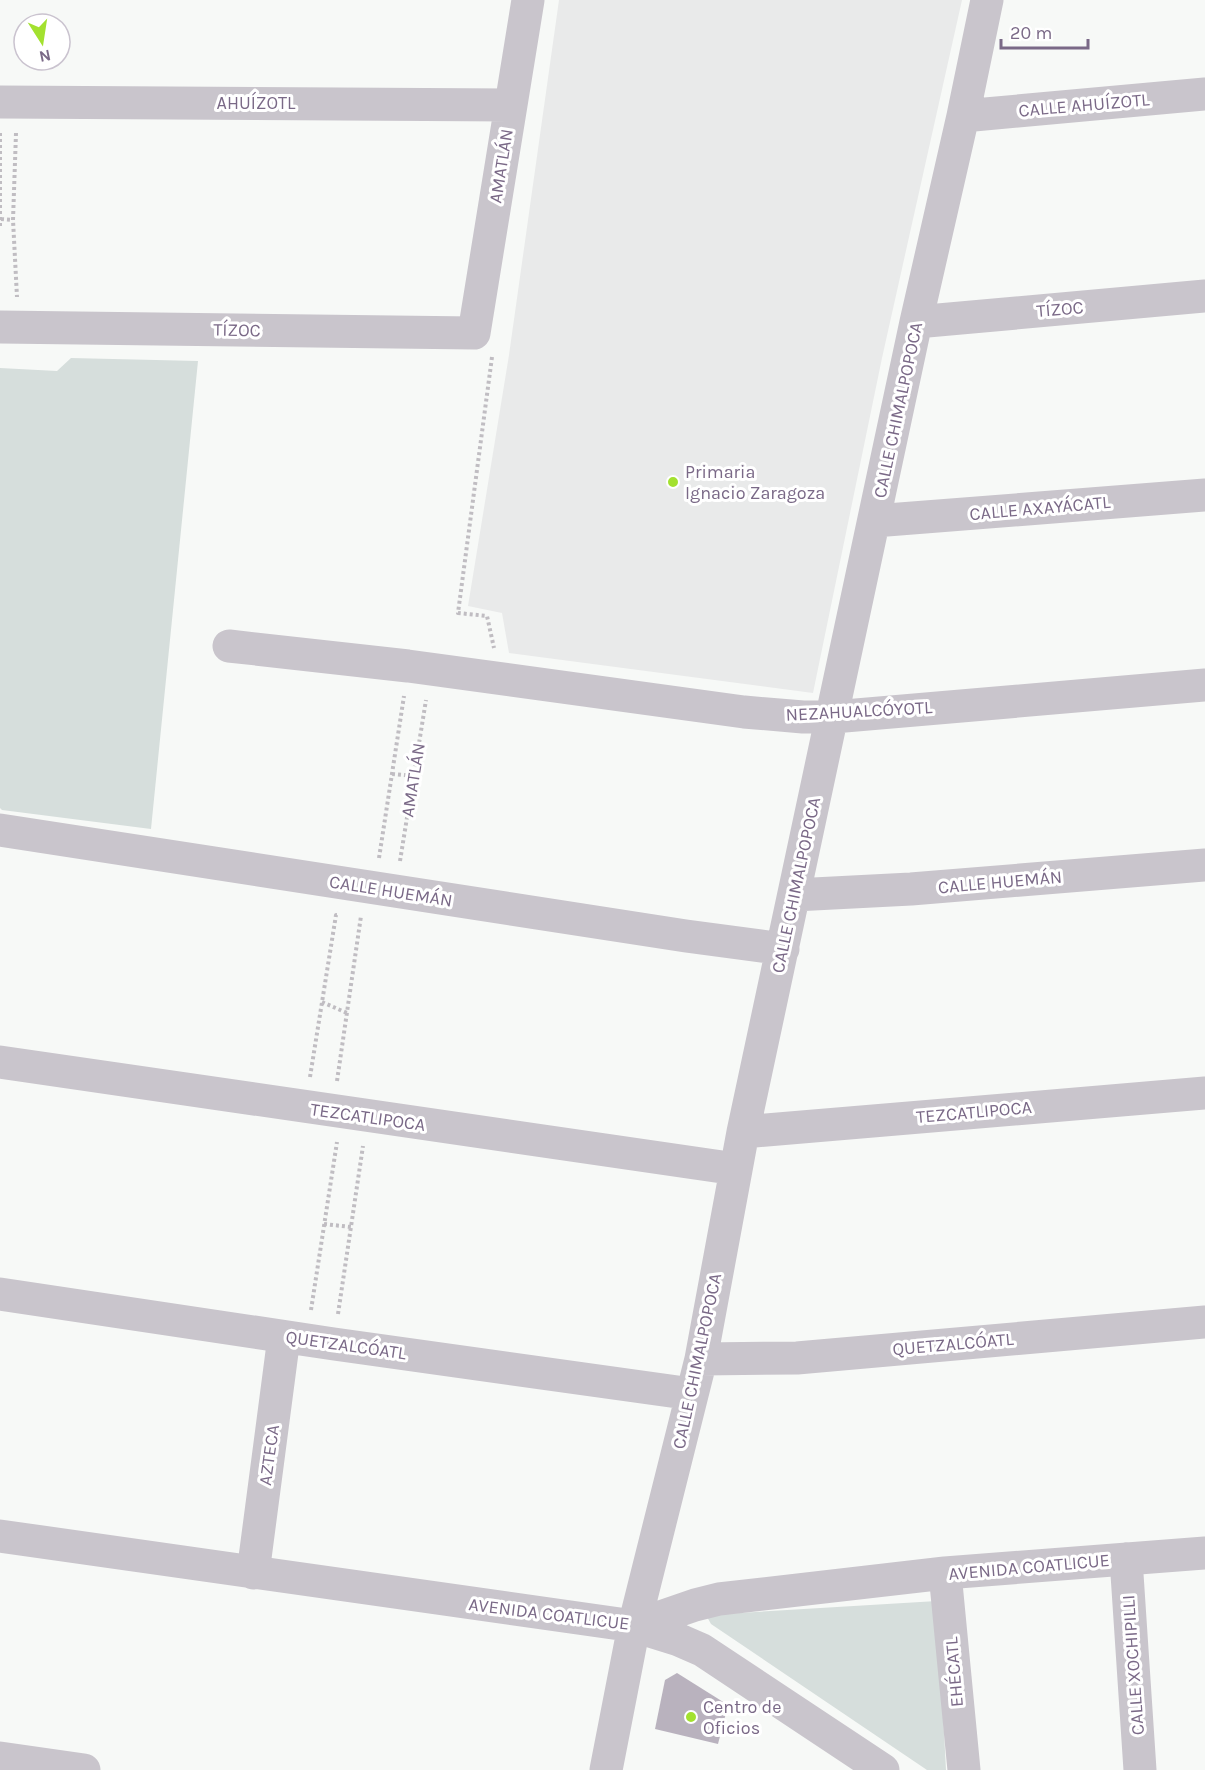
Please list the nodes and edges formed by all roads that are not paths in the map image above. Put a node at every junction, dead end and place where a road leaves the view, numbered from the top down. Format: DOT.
graph roads {
  1 [pos="528,0"];
  2 [pos="987,0"];
  3 [pos="1205,94"];
  4 [pos="9,102"];
  5 [pos="511,105"];
  6 [pos="963,116"];
  7 [pos="1205,296"];
  8 [pos="916,322"];
  9 [pos="9,327"];
  10 [pos="474,333"];
  11 [pos="1205,495"];
  12 [pos="874,521"];
  13 [pos="229,646"];
  14 [pos="1205,685"];
  15 [pos="832,717"];
  16 [pos="0,830"];
  17 [pos="1205,866"];
  18 [pos="794,895"];
  19 [pos="783,949"];
  20 [pos="0,1062"];
  21 [pos="1205,1093"];
  22 [pos="743,1132"];
  23 [pos="736,1169"];
  24 [pos="0,1294"];
  25 [pos="1205,1322"];
  26 [pos="308,1340"];
  27 [pos="701,1359"];
  28 [pos="692,1394"];
  29 [pos="0,1536"];
  30 [pos="1205,1553"];
  31 [pos="1126,1559"];
  32 [pos="253,1573"];
  33 [pos="945,1573"];
  34 [pos="634,1626"];
  35 [pos="0,1758"];
  36 [pos="84,1770"];
  37 [pos="606,1770"];
  38 [pos="883,1770"];
  39 [pos="964,1770"];
  40 [pos="1140,1770"];
  1 -- 5 [label="street, AMATLÁN"];
  2 -- 6 [label="street, CALLE CHIMALPOPOCA"];
  3 -- 6 [label="street, CALLE AHUÍZOTL"];
  4 -- 5 [label="street, AHUÍZOTL"];
  5 -- 10 [label="street, AMATLÁN"];
  6 -- 8 [label="street, CALLE CHIMALPOPOCA"];
  7 -- 8 [label="street, TÍZOC"];
  8 -- 12 [label="street, CALLE CHIMALPOPOCA"];
  9 -- 10 [label="street, TÍZOC"];
  11 -- 12 [label="street, CALLE AXAYÁCATL"];
  12 -- 15 [label="street, CALLE CHIMALPOPOCA"];
  13 -- 15 [label="street, NEZAHUALCÓYOTL"];
  14 -- 15 [label="street, NEZAHUALCÓYOTL"];
  15 -- 18 [label="street, CALLE CHIMALPOPOCA"];
  16 -- 19 [label="street, CALLE HUEMÁN"];
  17 -- 18 [label="street, CALLE HUEMÁN"];
  18 -- 19 [label="street, CALLE CHIMALPOPOCA"];
  19 -- 22 [label="street, CALLE CHIMALPOPOCA"];
  20 -- 23 [label="street, TEZCATLIPOCA"];
  21 -- 22 [label="street, TEZCATLIPOCA"];
  22 -- 23 [label="street, CALLE CHIMALPOPOCA"];
  23 -- 27 [label="street, CALLE CHIMALPOPOCA"];
  24 -- 26 [label="street, QUETZALCÓATL"];
  25 -- 27 [label="street, QUETZALCÓATL"];
  26 -- 28 [label="street, QUETZALCÓATL"];
  26 -- 32 [label="street, AZTECA"];
  27 -- 28 [label="street, CALLE CHIMALPOPOCA"];
  28 -- 34 [label="street, CALLE CHIMALPOPOCA"];
  29 -- 32 [label="street, AVENIDA COATLICUE"];
  30 -- 31 [label="street, AVENIDA COATLICUE"];
  31 -- 33 [label="street, AVENIDA COATLICUE"];
  31 -- 40 [label="street, CALLE XOCHIPILLI"];
  32 -- 34 [label="street, AVENIDA COATLICUE"];
  33 -- 34 [label="street, AVENIDA COATLICUE"];
  33 -- 39 [label="street, EHÉCATL"];
  34 -- 37 [label="street, CALLE CHIMALPOPOCA"];
  34 -- 38 [label="street"];
  35 -- 36 [label="street"];
}
